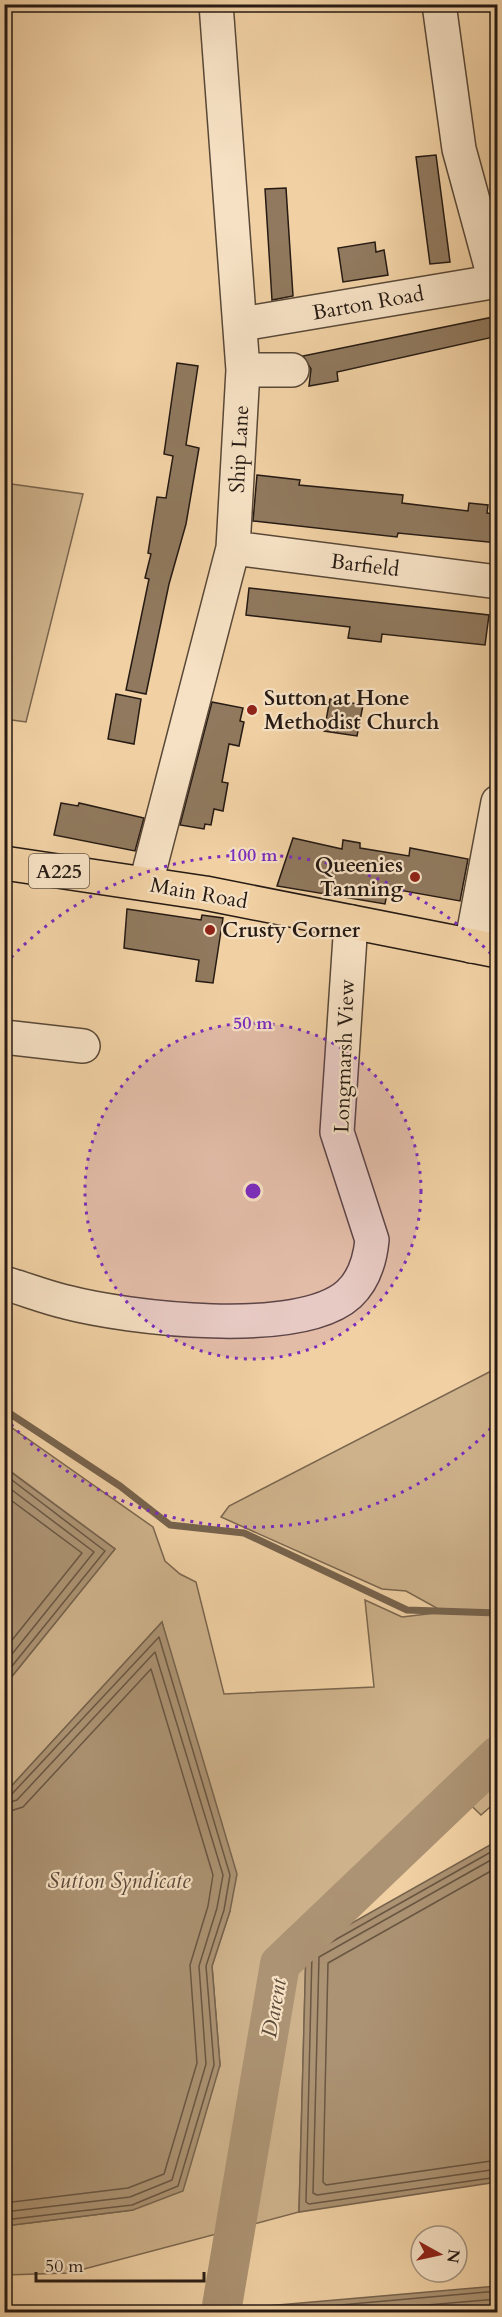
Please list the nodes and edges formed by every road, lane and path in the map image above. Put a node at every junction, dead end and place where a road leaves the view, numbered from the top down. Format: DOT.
graph roads {
  1 [pos="216,4"];
  2 [pos="439,4"];
  3 [pos="496,281"];
  4 [pos="242,324"];
  5 [pos="243,370"];
  6 [pos="292,370"];
  7 [pos="233,548"];
  8 [pos="498,582"];
  9 [pos="498,802"];
  10 [pos="4,863"];
  11 [pos="146,883"];
  12 [pos="351,922"];
  13 [pos="484,948"];
  14 [pos="4,1037"];
  15 [pos="83,1046"];
  16 [pos="4,1283"];
  1 -- 4 [label="street, Ship Lane"];
  2 -- 3 [label="street, Barton Road"];
  3 -- 4 [label="street, Barton Road"];
  4 -- 5 [label="street, Ship Lane"];
  5 -- 6 [label="street"];
  5 -- 7 [label="street, Ship Lane"];
  7 -- 8 [label="street, Barfield"];
  7 -- 11 [label="street, Ship Lane"];
  9 -- 13 [label="street"];
  10 -- 11 [label="main road, Main Road / A225"];
  11 -- 12 [label="main road, Main Road / A225"];
  12 -- 13 [label="main road, Main Road / A225"];
  12 -- 16 [label="street, Longmarsh View"];
  14 -- 15 [label="street"];
}
